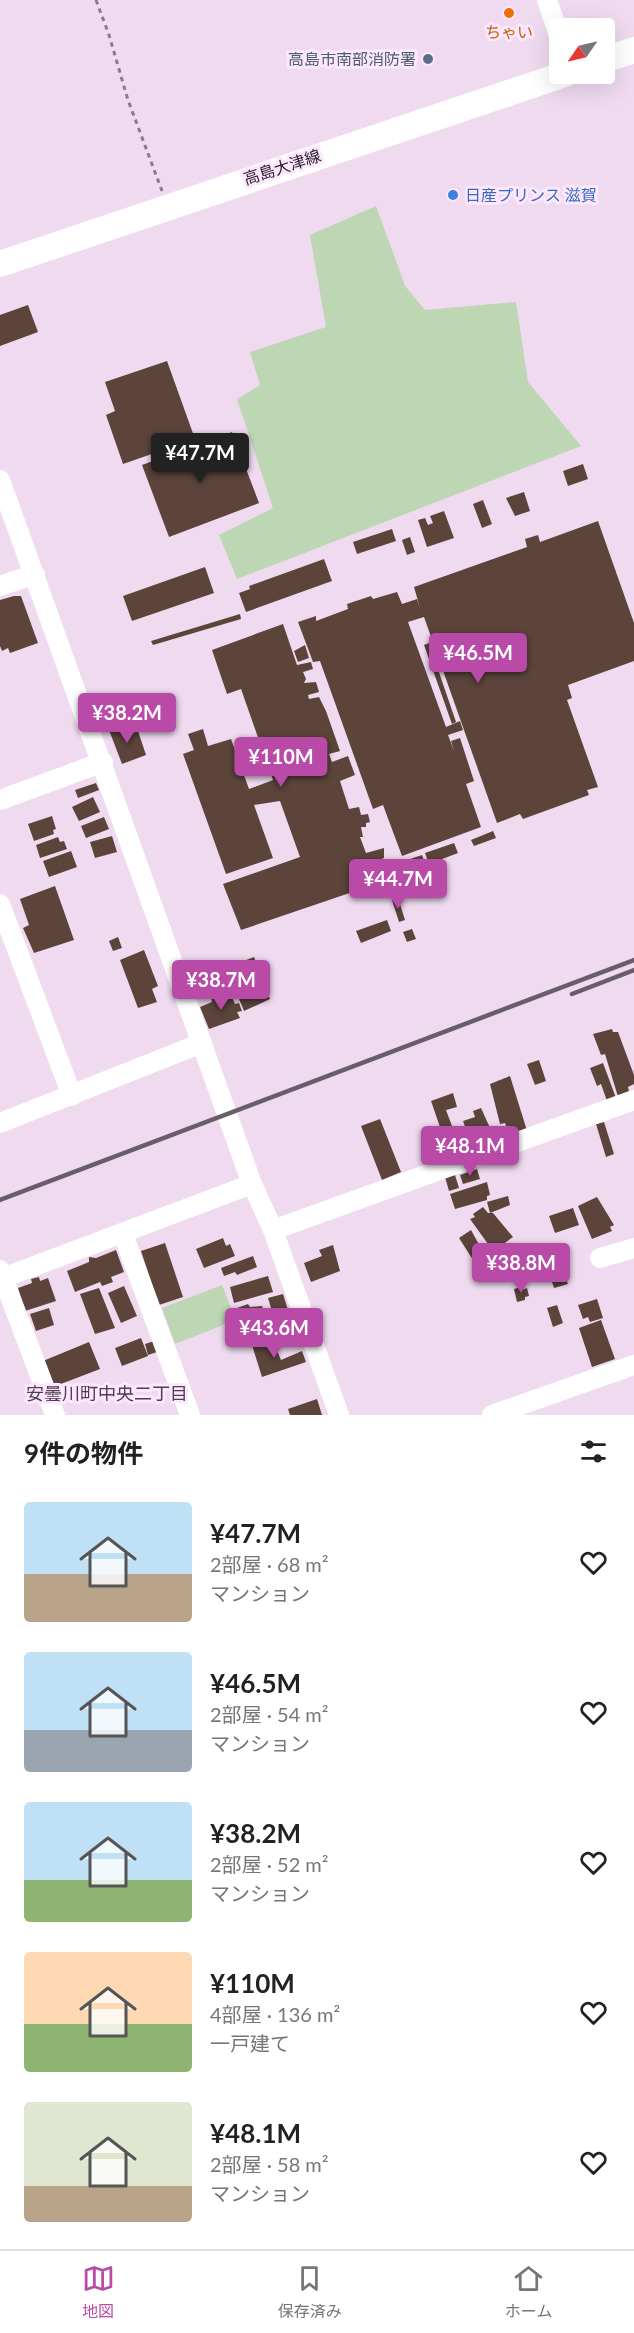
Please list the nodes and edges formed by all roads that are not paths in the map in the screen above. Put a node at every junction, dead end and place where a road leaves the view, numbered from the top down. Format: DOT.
graph roads {
  1 [pos="547,0"];
  2 [pos="553,18"];
  3 [pos="634,50"];
  4 [pos="615,56"];
  5 [pos="549,79"];
  6 [pos="0,264"];
  7 [pos="0,480"];
  8 [pos="34,574"];
  9 [pos="0,586"];
  10 [pos="103,762"];
  11 [pos="0,800"];
  12 [pos="0,904"];
  13 [pos="202,1043"];
  14 [pos="72,1096"];
  15 [pos="634,1100"];
  16 [pos="0,1123"];
  17 [pos="252,1184"];
  18 [pos="273,1230"];
  19 [pos="123,1234"];
  20 [pos="634,1248"];
  21 [pos="600,1258"];
  22 [pos="1,1275"];
  23 [pos="634,1365"];
  24 [pos="55,1415"];
  25 [pos="190,1415"];
  26 [pos="339,1415"];
  27 [pos="492,1415"];
  1 -- 2 [label="street"];
  3 -- 4 [label="main road"];
  5 -- 6 [label="main road, 高島大津線"];
  7 -- 8 [label="street"];
  8 -- 9 [label="street"];
  8 -- 10 [label="street"];
  10 -- 11 [label="street"];
  10 -- 13 [label="street"];
  12 -- 14 [label="street"];
  13 -- 14 [label="street"];
  13 -- 17 [label="street"];
  14 -- 16 [label="street"];
  15 -- 18 [label="street"];
  17 -- 18 [label="street"];
  17 -- 19 [label="street"];
  18 -- 26 [label="street"];
  19 -- 22 [label="street"];
  19 -- 25 [label="street"];
  20 -- 21 [label="street"];
  22 -- 24 [label="street"];
  23 -- 27 [label="street"];
}
